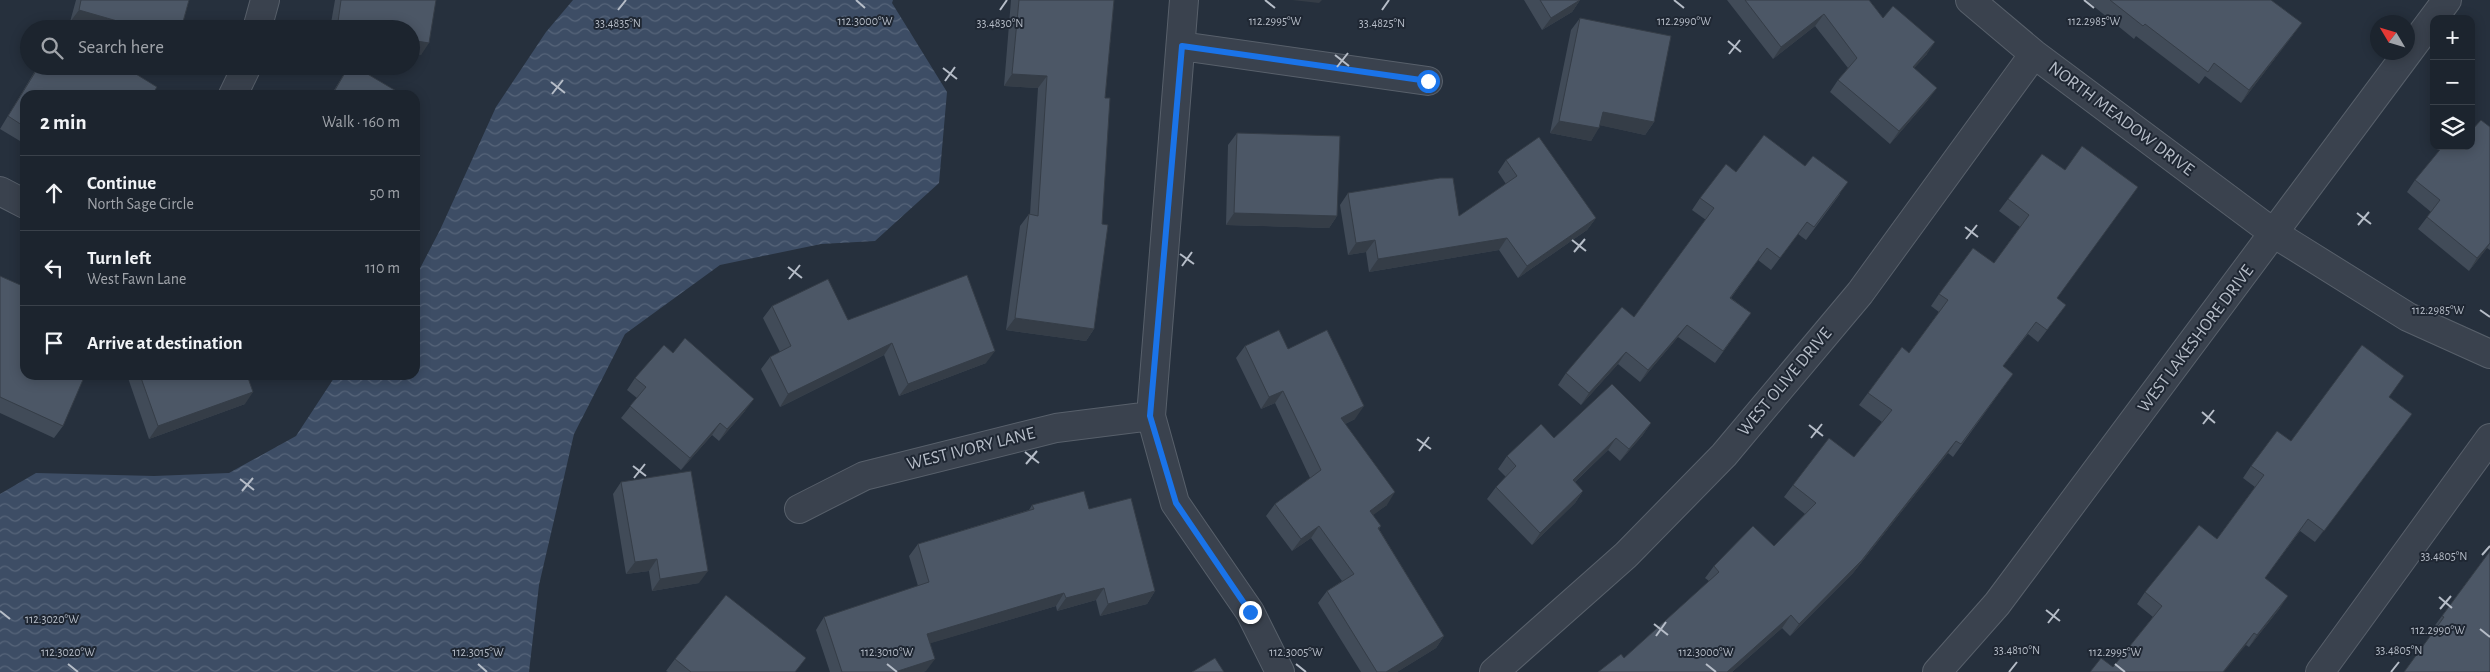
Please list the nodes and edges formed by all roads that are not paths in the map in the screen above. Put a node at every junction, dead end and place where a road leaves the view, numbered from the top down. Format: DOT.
graph roads {
  1 [pos="264,0"];
  2 [pos="1184,0"];
  3 [pos="1970,0"];
  4 [pos="2447,0"];
  5 [pos="259,20"];
  6 [pos="1182,46"];
  7 [pos="2034,54"];
  8 [pos="242,75"];
  9 [pos="1428,81"];
  10 [pos="235,90"];
  11 [pos="0,191"];
  12 [pos="20,201"];
  13 [pos="2274,234"];
  14 [pos="2490,354"];
  15 [pos="1150,416"];
  16 [pos="2490,438"];
  17 [pos="799,509"];
  18 [pos="1280,672"];
  19 [pos="1494,672"];
  20 [pos="1937,672"];
  21 [pos="2320,672"];
  1 -- 5 [label="street"];
  2 -- 6 [label="street"];
  3 -- 7 [label="street, NORTH MEADOW DRIVE"];
  4 -- 13 [label="street, WEST LAKESHORE DRIVE"];
  6 -- 9 [label="street"];
  6 -- 15 [label="street"];
  7 -- 13 [label="street, NORTH MEADOW DRIVE"];
  7 -- 19 [label="street, WEST OLIVE DRIVE"];
  8 -- 10 [label="street"];
  11 -- 12 [label="street"];
  13 -- 14 [label="street, NORTH MEADOW DRIVE"];
  13 -- 20 [label="street, WEST LAKESHORE DRIVE"];
  15 -- 17 [label="street, WEST IVORY LANE"];
  15 -- 18 [label="street"];
  16 -- 21 [label="street"];
}
